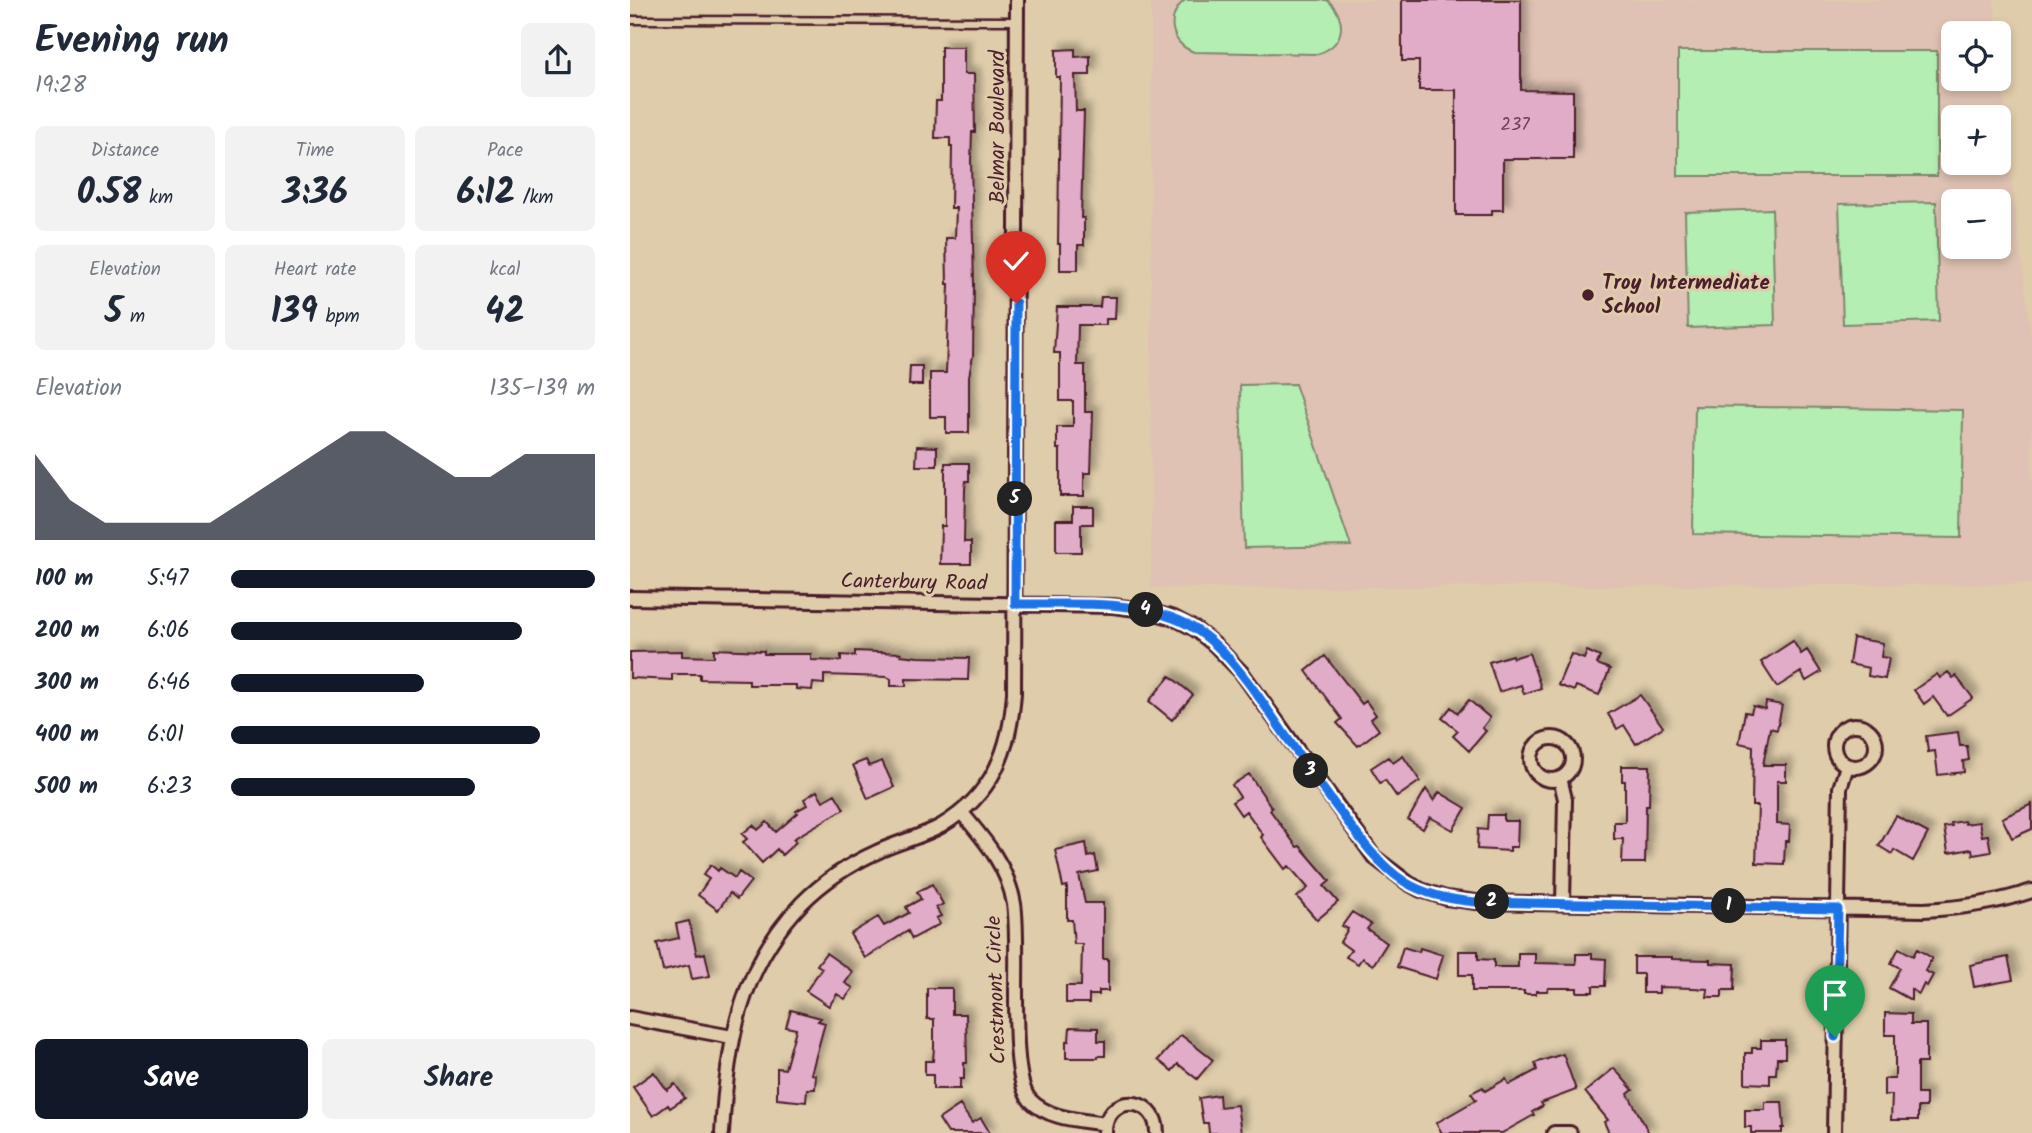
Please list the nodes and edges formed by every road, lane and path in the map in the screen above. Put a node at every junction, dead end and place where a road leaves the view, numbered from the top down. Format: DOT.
graph roads {
  1 [pos="1017,0"];
  2 [pos="630,20"];
  3 [pos="1017,21"];
  4 [pos="630,598"];
  5 [pos="1015,604"];
  6 [pos="1847,766"];
  7 [pos="1560,778"];
  8 [pos="961,812"];
  9 [pos="2032,891"];
  10 [pos="1563,903"];
  11 [pos="1838,909"];
  12 [pos="630,1018"];
  13 [pos="732,1037"];
  14 [pos="1105,1128"];
  15 [pos="722,1133"];
  16 [pos="1157,1133"];
  17 [pos="1554,1133"];
  18 [pos="1570,1133"];
  19 [pos="1834,1133"];
  1 -- 3 [label="street, Belmar Boulevard"];
  2 -- 3 [label="lane"];
  3 -- 5 [label="street, Belmar Boulevard"];
  4 -- 5 [label="street, Canterbury Road"];
  5 -- 8 [label="street, Belmar Boulevard"];
  5 -- 10 [label="street, Canterbury Road"];
  6 -- 11 [label="street"];
  7 -- 10 [label="street"];
  8 -- 13 [label="street, Belmar Boulevard"];
  8 -- 14 [label="street, Crestmont Circle"];
  9 -- 11 [label="street, Canterbury Road"];
  10 -- 11 [label="street, Canterbury Road"];
  11 -- 19 [label="street"];
  12 -- 13 [label="street"];
  13 -- 15 [label="street, Belmar Boulevard"];
  14 -- 16 [label="street, Crestmont Circle"];
  17 -- 18 [label="street"];
}
